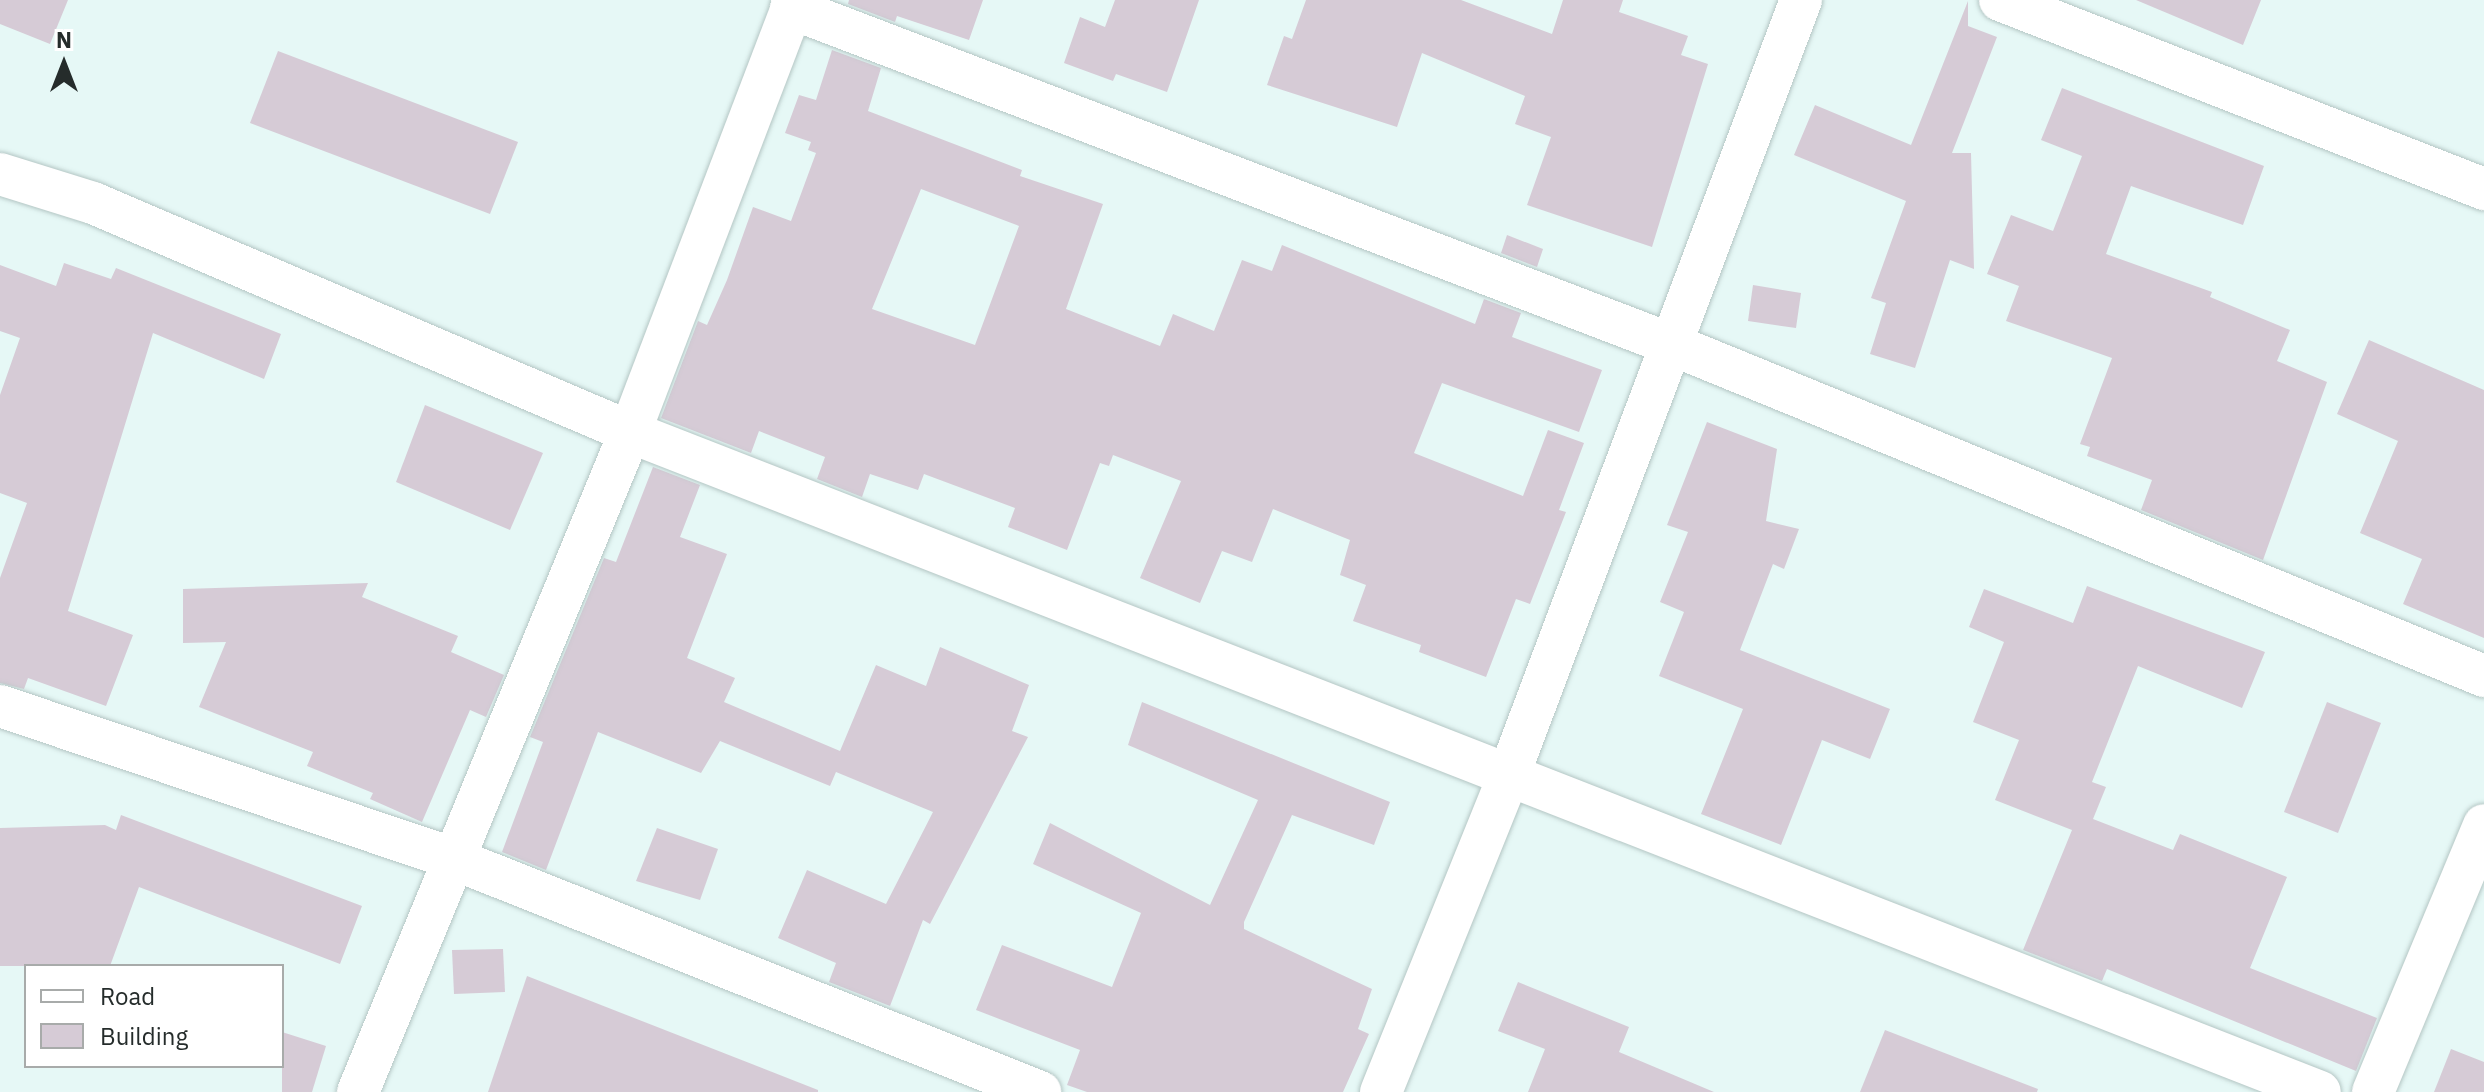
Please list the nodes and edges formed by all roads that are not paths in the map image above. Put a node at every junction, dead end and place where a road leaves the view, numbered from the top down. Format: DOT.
graph roads {
  1 [pos="1801,0"];
  2 [pos="2000,0"];
  3 [pos="793,4"];
  4 [pos="0,174"];
  5 [pos="2484,189"];
  6 [pos="1673,345"];
  7 [pos="630,432"];
  8 [pos="2484,676"];
  9 [pos="0,706"];
  10 [pos="1508,777"];
  11 [pos="2484,825"];
  12 [pos="454,859"];
  13 [pos="358,1092"];
  14 [pos="1040,1092"];
  15 [pos="1381,1092"];
  16 [pos="2320,1092"];
  17 [pos="2373,1092"];
  1 -- 6 [label="street"];
  2 -- 5 [label="street"];
  3 -- 6 [label="street"];
  3 -- 7 [label="street"];
  4 -- 7 [label="street"];
  6 -- 8 [label="street"];
  6 -- 10 [label="street"];
  7 -- 10 [label="street"];
  7 -- 12 [label="street"];
  9 -- 12 [label="street"];
  10 -- 15 [label="street"];
  10 -- 16 [label="street"];
  11 -- 17 [label="street"];
  12 -- 13 [label="street"];
  12 -- 14 [label="street"];
}
